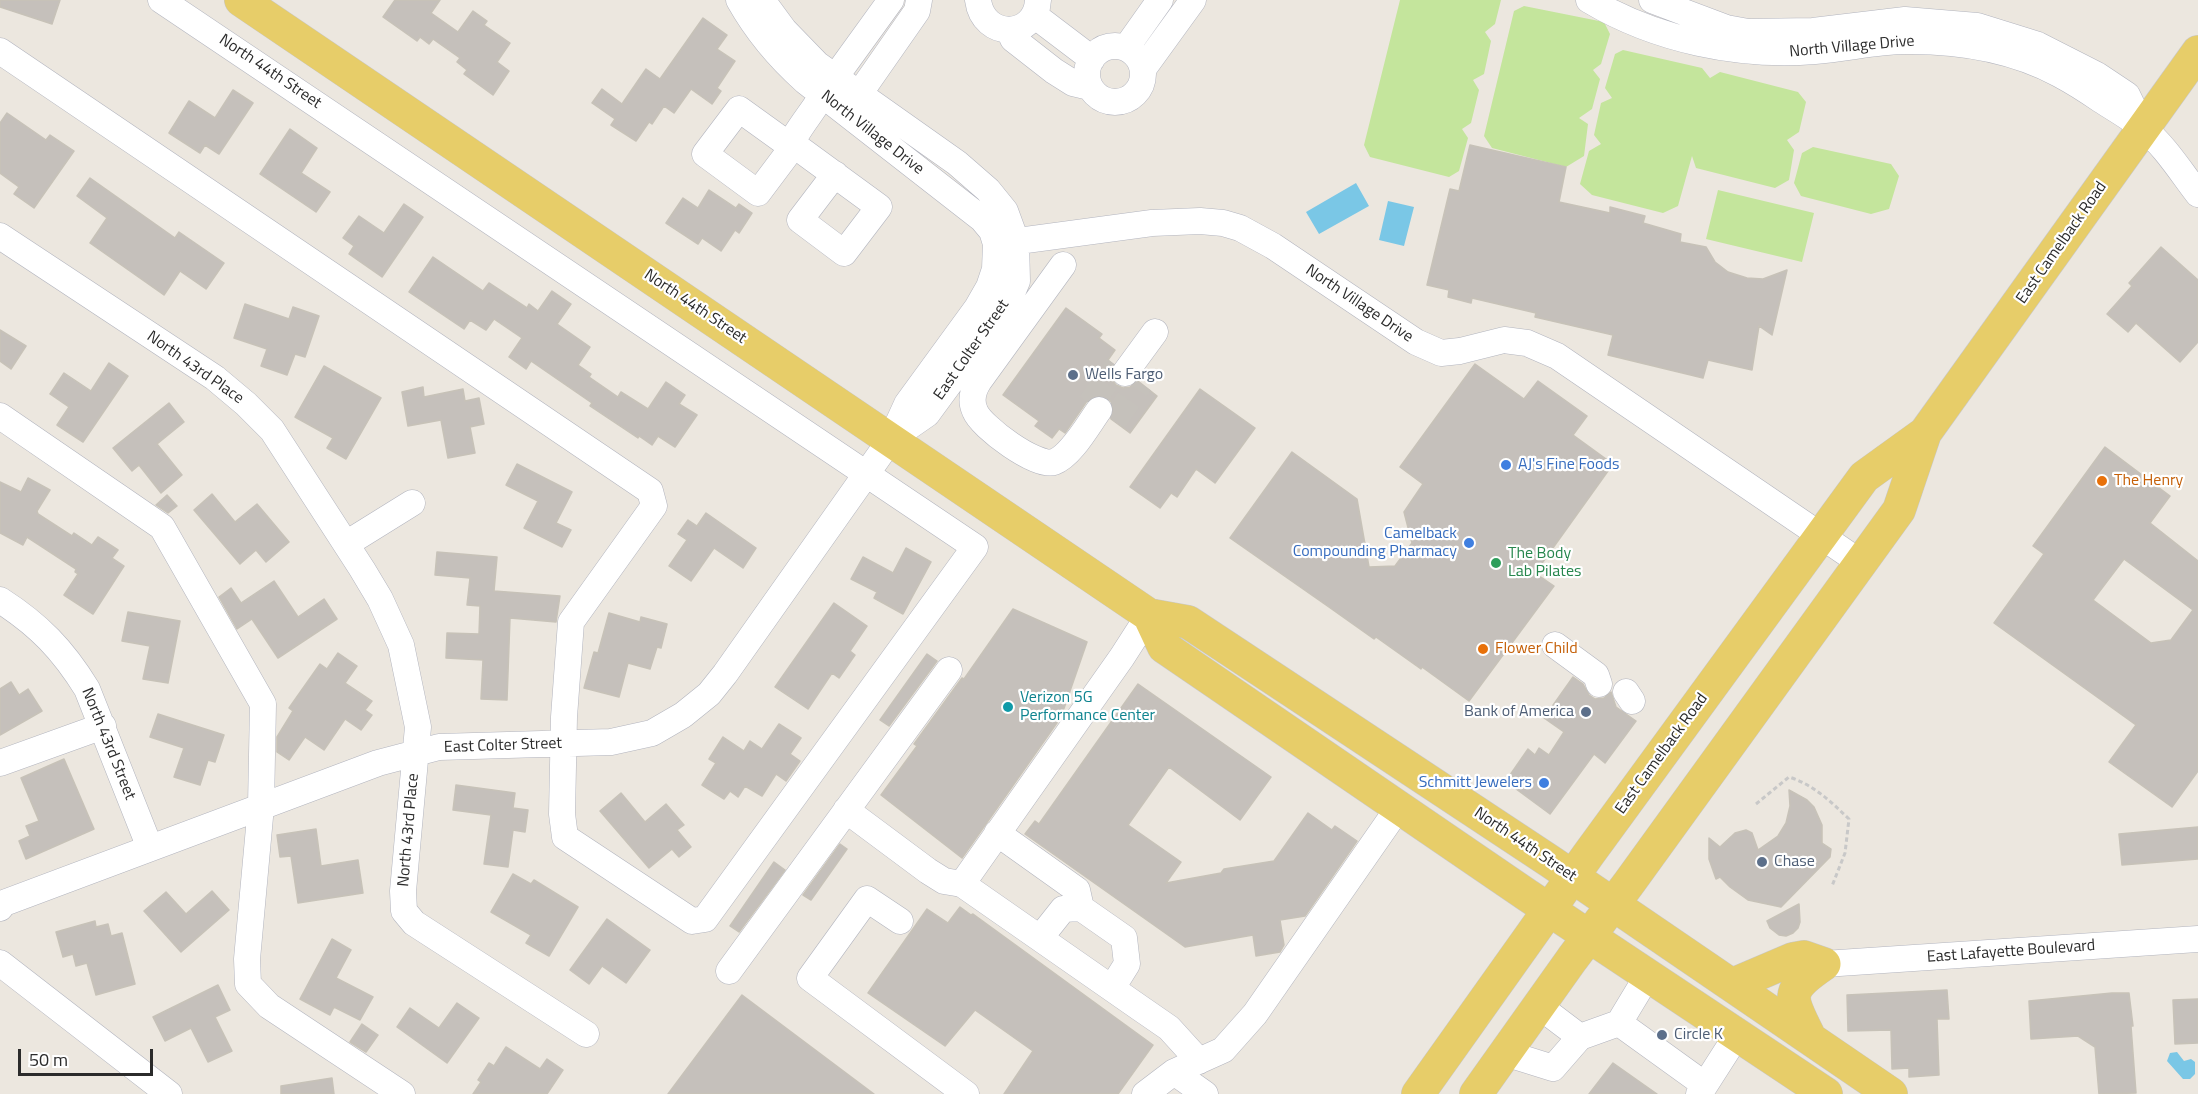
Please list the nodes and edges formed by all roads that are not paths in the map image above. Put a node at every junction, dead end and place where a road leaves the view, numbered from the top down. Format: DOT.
graph roads {
  1 [pos="161,0"];
  2 [pos="241,0"];
  3 [pos="739,0"];
  4 [pos="762,0"];
  5 [pos="891,0"];
  6 [pos="919,0"];
  7 [pos="978,0"];
  8 [pos="1160,0"];
  9 [pos="1193,0"];
  10 [pos="1589,0"];
  11 [pos="1652,0"];
  12 [pos="1036,7"];
  13 [pos="1009,30"];
  14 [pos="1703,32"];
  15 [pos="1126,48"];
  16 [pos="0,51"];
  17 [pos="2198,52"];
  18 [pos="1092,58"];
  19 [pos="1143,69"];
  20 [pos="829,86"];
  21 [pos="1090,87"];
  22 [pos="852,103"];
  23 [pos="2143,128"];
  24 [pos="835,174"];
  25 [pos="2198,194"];
  26 [pos="0,236"];
  27 [pos="1006,243"];
  28 [pos="1063,265"];
  29 [pos="1148,342"];
  30 [pos="1129,375"];
  31 [pos="1102,413"];
  32 [pos="0,416"];
  33 [pos="1925,433"];
  34 [pos="891,439"];
  35 [pos="867,474"];
  36 [pos="412,503"];
  37 [pos="1821,535"];
  38 [pos="346,544"];
  39 [pos="1861,563"];
  40 [pos="0,600"];
  41 [pos="1149,615"];
  42 [pos="1555,645"];
  43 [pos="949,670"];
  44 [pos="1600,678"];
  45 [pos="103,726"];
  46 [pos="564,744"];
  47 [pos="415,754"];
  48 [pos="0,763"];
  49 [pos="261,806"];
  50 [pos="1399,807"];
  51 [pos="846,810"];
  52 [pos="998,833"];
  53 [pos="150,848"];
  54 [pos="1572,876"];
  55 [pos="962,884"];
  56 [pos="1613,904"];
  57 [pos="0,908"];
  58 [pos="1081,908"];
  59 [pos="1549,909"];
  60 [pos="900,921"];
  61 [pos="1589,936"];
  62 [pos="1040,938"];
  63 [pos="2198,939"];
  64 [pos="0,963"];
  65 [pos="1824,964"];
  66 [pos="729,971"];
  67 [pos="1648,975"];
  68 [pos="1732,984"];
  69 [pos="1112,988"];
  70 [pos="1539,1006"];
  71 [pos="1619,1023"];
  72 [pos="586,1034"];
  73 [pos="1737,1035"];
  74 [pos="1580,1037"];
  75 [pos="1809,1038"];
  76 [pos="1505,1053"];
  77 [pos="1199,1061"];
  78 [pos="1174,1072"];
  79 [pos="1702,1089"];
  80 [pos="169,1094"];
  81 [pos="402,1094"];
  82 [pos="966,1094"];
  83 [pos="1145,1094"];
  84 [pos="1205,1094"];
  85 [pos="1418,1094"];
  86 [pos="1476,1094"];
  87 [pos="1826,1094"];
  88 [pos="1891,1094"];
  1 -- 35 [label="street, North 44th Street"];
  2 -- 34 [label="main road, North 44th Street"];
  3 -- 20 [label="street, North Village Drive"];
  4 -- 20 [label="street, North Village Drive"];
  5 -- 20 [label="street"];
  6 -- 22 [label="street"];
  7 -- 13 [label="street"];
  8 -- 15 [label="street"];
  9 -- 19 [label="street"];
  10 -- 14 [label="street, North Village Drive"];
  11 -- 14 [label="street, North Village Drive"];
  12 -- 13 [label="street"];
  12 -- 18 [label="street"];
  13 -- 21 [label="street"];
  14 -- 23 [label="street, North Village Drive"];
  15 -- 18 [label="street"];
  15 -- 19 [label="street"];
  16 -- 46 [label="street"];
  17 -- 23 [label="main road, East Camelback Road"];
  18 -- 21 [label="street"];
  19 -- 21 [label="street"];
  20 -- 22 [label="street, North Village Drive"];
  20 -- 24 [label="street"];
  22 -- 27 [label="street, North Village Drive"];
  23 -- 25 [label="street, North Village Drive"];
  23 -- 33 [label="main road, East Camelback Road"];
  26 -- 38 [label="street, North 43rd Place"];
  27 -- 34 [label="street, East Colter Street"];
  27 -- 37 [label="street, North Village Drive"];
  28 -- 31 [label="street"];
  29 -- 30 [label="street"];
  32 -- 49 [label="street"];
  33 -- 37 [label="main road, East Camelback Road"];
  33 -- 39 [label="main road, East Camelback Road"];
  34 -- 35 [label="street, East Colter Street"];
  34 -- 41 [label="main road, North 44th Street"];
  35 -- 46 [label="street, East Colter Street"];
  35 -- 46 [label="street, North 44th Street"];
  36 -- 38 [label="street"];
  37 -- 39 [label="street, North Village Drive"];
  37 -- 54 [label="main road, East Camelback Road"];
  38 -- 47 [label="street, North 43rd Place"];
  39 -- 56 [label="main road, East Camelback Road"];
  40 -- 45 [label="street, North 43rd Street"];
  41 -- 50 [label="main road"];
  41 -- 52 [label="street"];
  41 -- 54 [label="main road, North 44th Street"];
  42 -- 44 [label="street"];
  43 -- 51 [label="street"];
  45 -- 48 [label="street"];
  45 -- 53 [label="street, North 43rd Street"];
  46 -- 47 [label="street, East Colter Street"];
  47 -- 49 [label="street, East Colter Street"];
  47 -- 72 [label="street, North 43rd Place"];
  49 -- 53 [label="street, East Colter Street"];
  49 -- 81 [label="street"];
  50 -- 59 [label="main road"];
  50 -- 77 [label="street"];
  51 -- 55 [label="street"];
  51 -- 66 [label="street"];
  52 -- 55 [label="street"];
  52 -- 58 [label="street"];
  53 -- 57 [label="street, East Colter Street"];
  54 -- 56 [label="main road, North 44th Street"];
  54 -- 59 [label="main road, East Camelback Road"];
  55 -- 62 [label="street"];
  56 -- 61 [label="main road, East Camelback Road"];
  56 -- 68 [label="main road, North 44th Street"];
  58 -- 62 [label="street"];
  58 -- 69 [label="street"];
  59 -- 61 [label="main road"];
  59 -- 85 [label="main road, East Camelback Road"];
  60 -- 82 [label="street"];
  61 -- 67 [label="main road"];
  61 -- 70 [label="main road, East Camelback Road"];
  62 -- 69 [label="street"];
  63 -- 65 [label="street, East Lafayette Boulevard"];
  64 -- 80 [label="street"];
  65 -- 68 [label="main road"];
  65 -- 75 [label="main road"];
  67 -- 71 [label="street"];
  67 -- 73 [label="main road"];
  68 -- 75 [label="main road, North 44th Street"];
  69 -- 77 [label="street"];
  70 -- 74 [label="street"];
  70 -- 76 [label="main road, East Camelback Road"];
  71 -- 74 [label="street"];
  71 -- 79 [label="street"];
  73 -- 79 [label="street"];
  73 -- 87 [label="main road"];
  74 -- 76 [label="street"];
  75 -- 88 [label="main road, North 44th Street"];
  76 -- 86 [label="main road, East Camelback Road"];
  77 -- 78 [label="street"];
  78 -- 83 [label="street"];
  78 -- 84 [label="street"];
}
